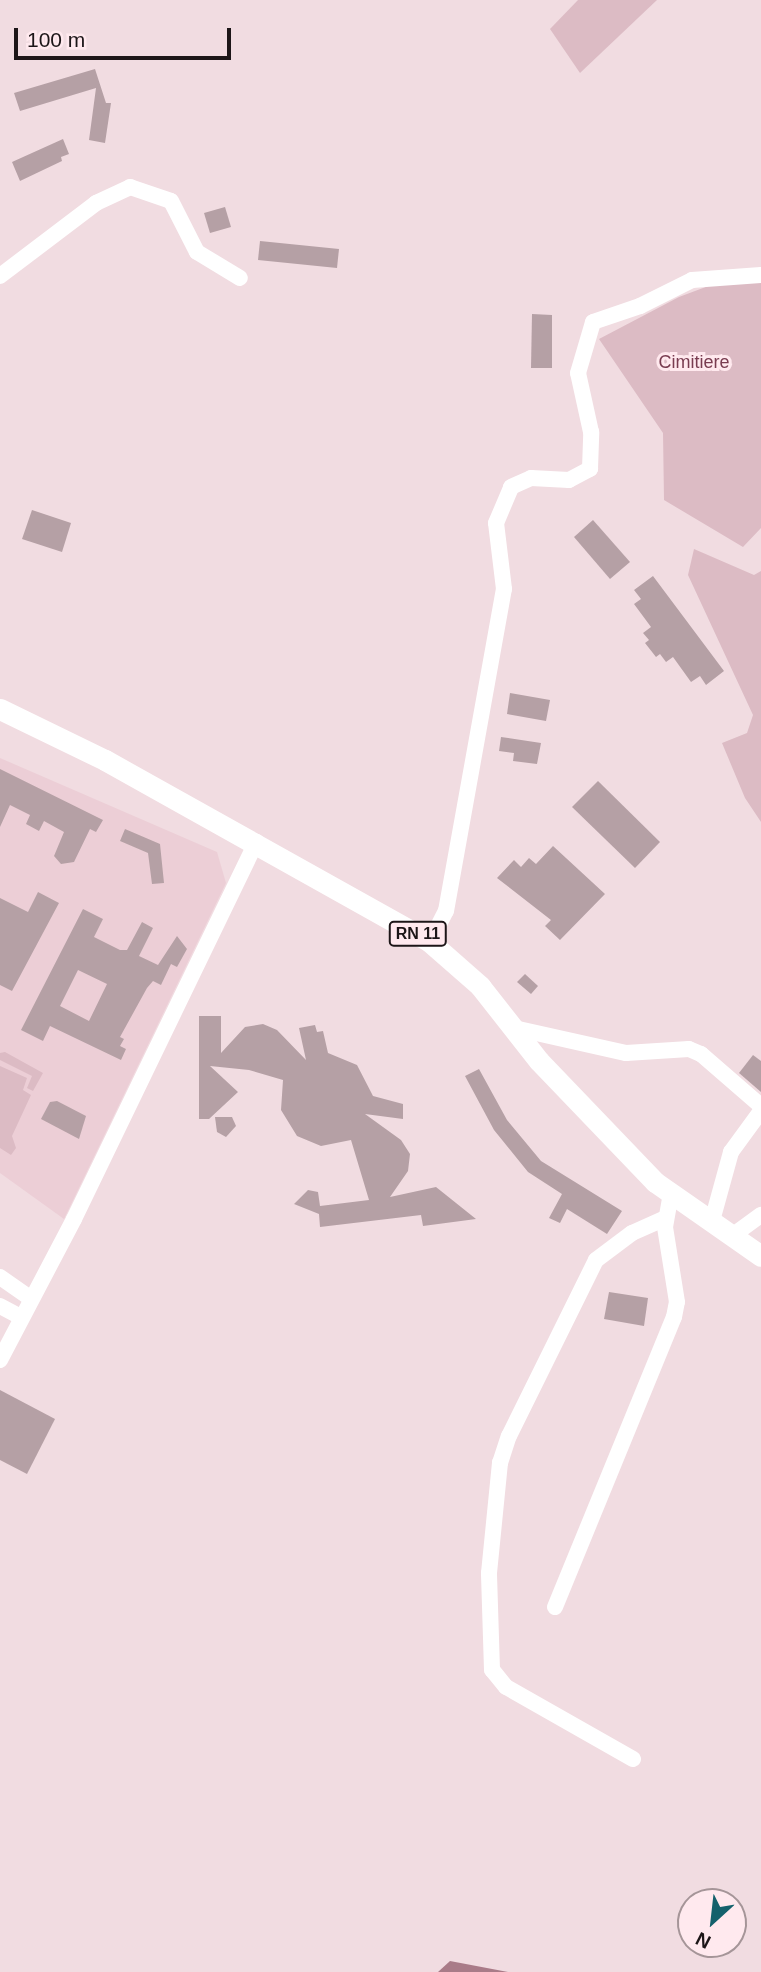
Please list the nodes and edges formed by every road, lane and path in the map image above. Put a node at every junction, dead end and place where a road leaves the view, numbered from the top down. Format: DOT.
graph roads {
  1 [pos="761,275"];
  2 [pos="0,276"];
  3 [pos="240,278"];
  4 [pos="0,709"];
  5 [pos="256,842"];
  6 [pos="430,942"];
  7 [pos="514,1028"];
  8 [pos="761,1106"];
  9 [pos="761,1111"];
  10 [pos="671,1194"];
  11 [pos="761,1215"];
  12 [pos="665,1218"];
  13 [pos="712,1221"];
  14 [pos="732,1236"];
  15 [pos="761,1256"];
  16 [pos="0,1278"];
  17 [pos="31,1299"];
  18 [pos="0,1306"];
  19 [pos="21,1317"];
  20 [pos="0,1360"];
  21 [pos="555,1607"];
  22 [pos="633,1759"];
  1 -- 6 [label="street"];
  2 -- 3 [label="street"];
  4 -- 5 [label="main road, RN 11"];
  5 -- 6 [label="main road, RN 11"];
  5 -- 17 [label="street"];
  6 -- 7 [label="main road, RN 11"];
  7 -- 8 [label="street"];
  7 -- 10 [label="main road, RN 11"];
  9 -- 13 [label="street"];
  10 -- 12 [label="street"];
  10 -- 13 [label="main road, RN 11"];
  11 -- 14 [label="street"];
  12 -- 21 [label="street"];
  12 -- 22 [label="street"];
  13 -- 14 [label="main road, RN 11"];
  14 -- 15 [label="main road, RN 11"];
  16 -- 17 [label="street"];
  17 -- 19 [label="street"];
  18 -- 19 [label="street"];
  19 -- 20 [label="street"];
}
